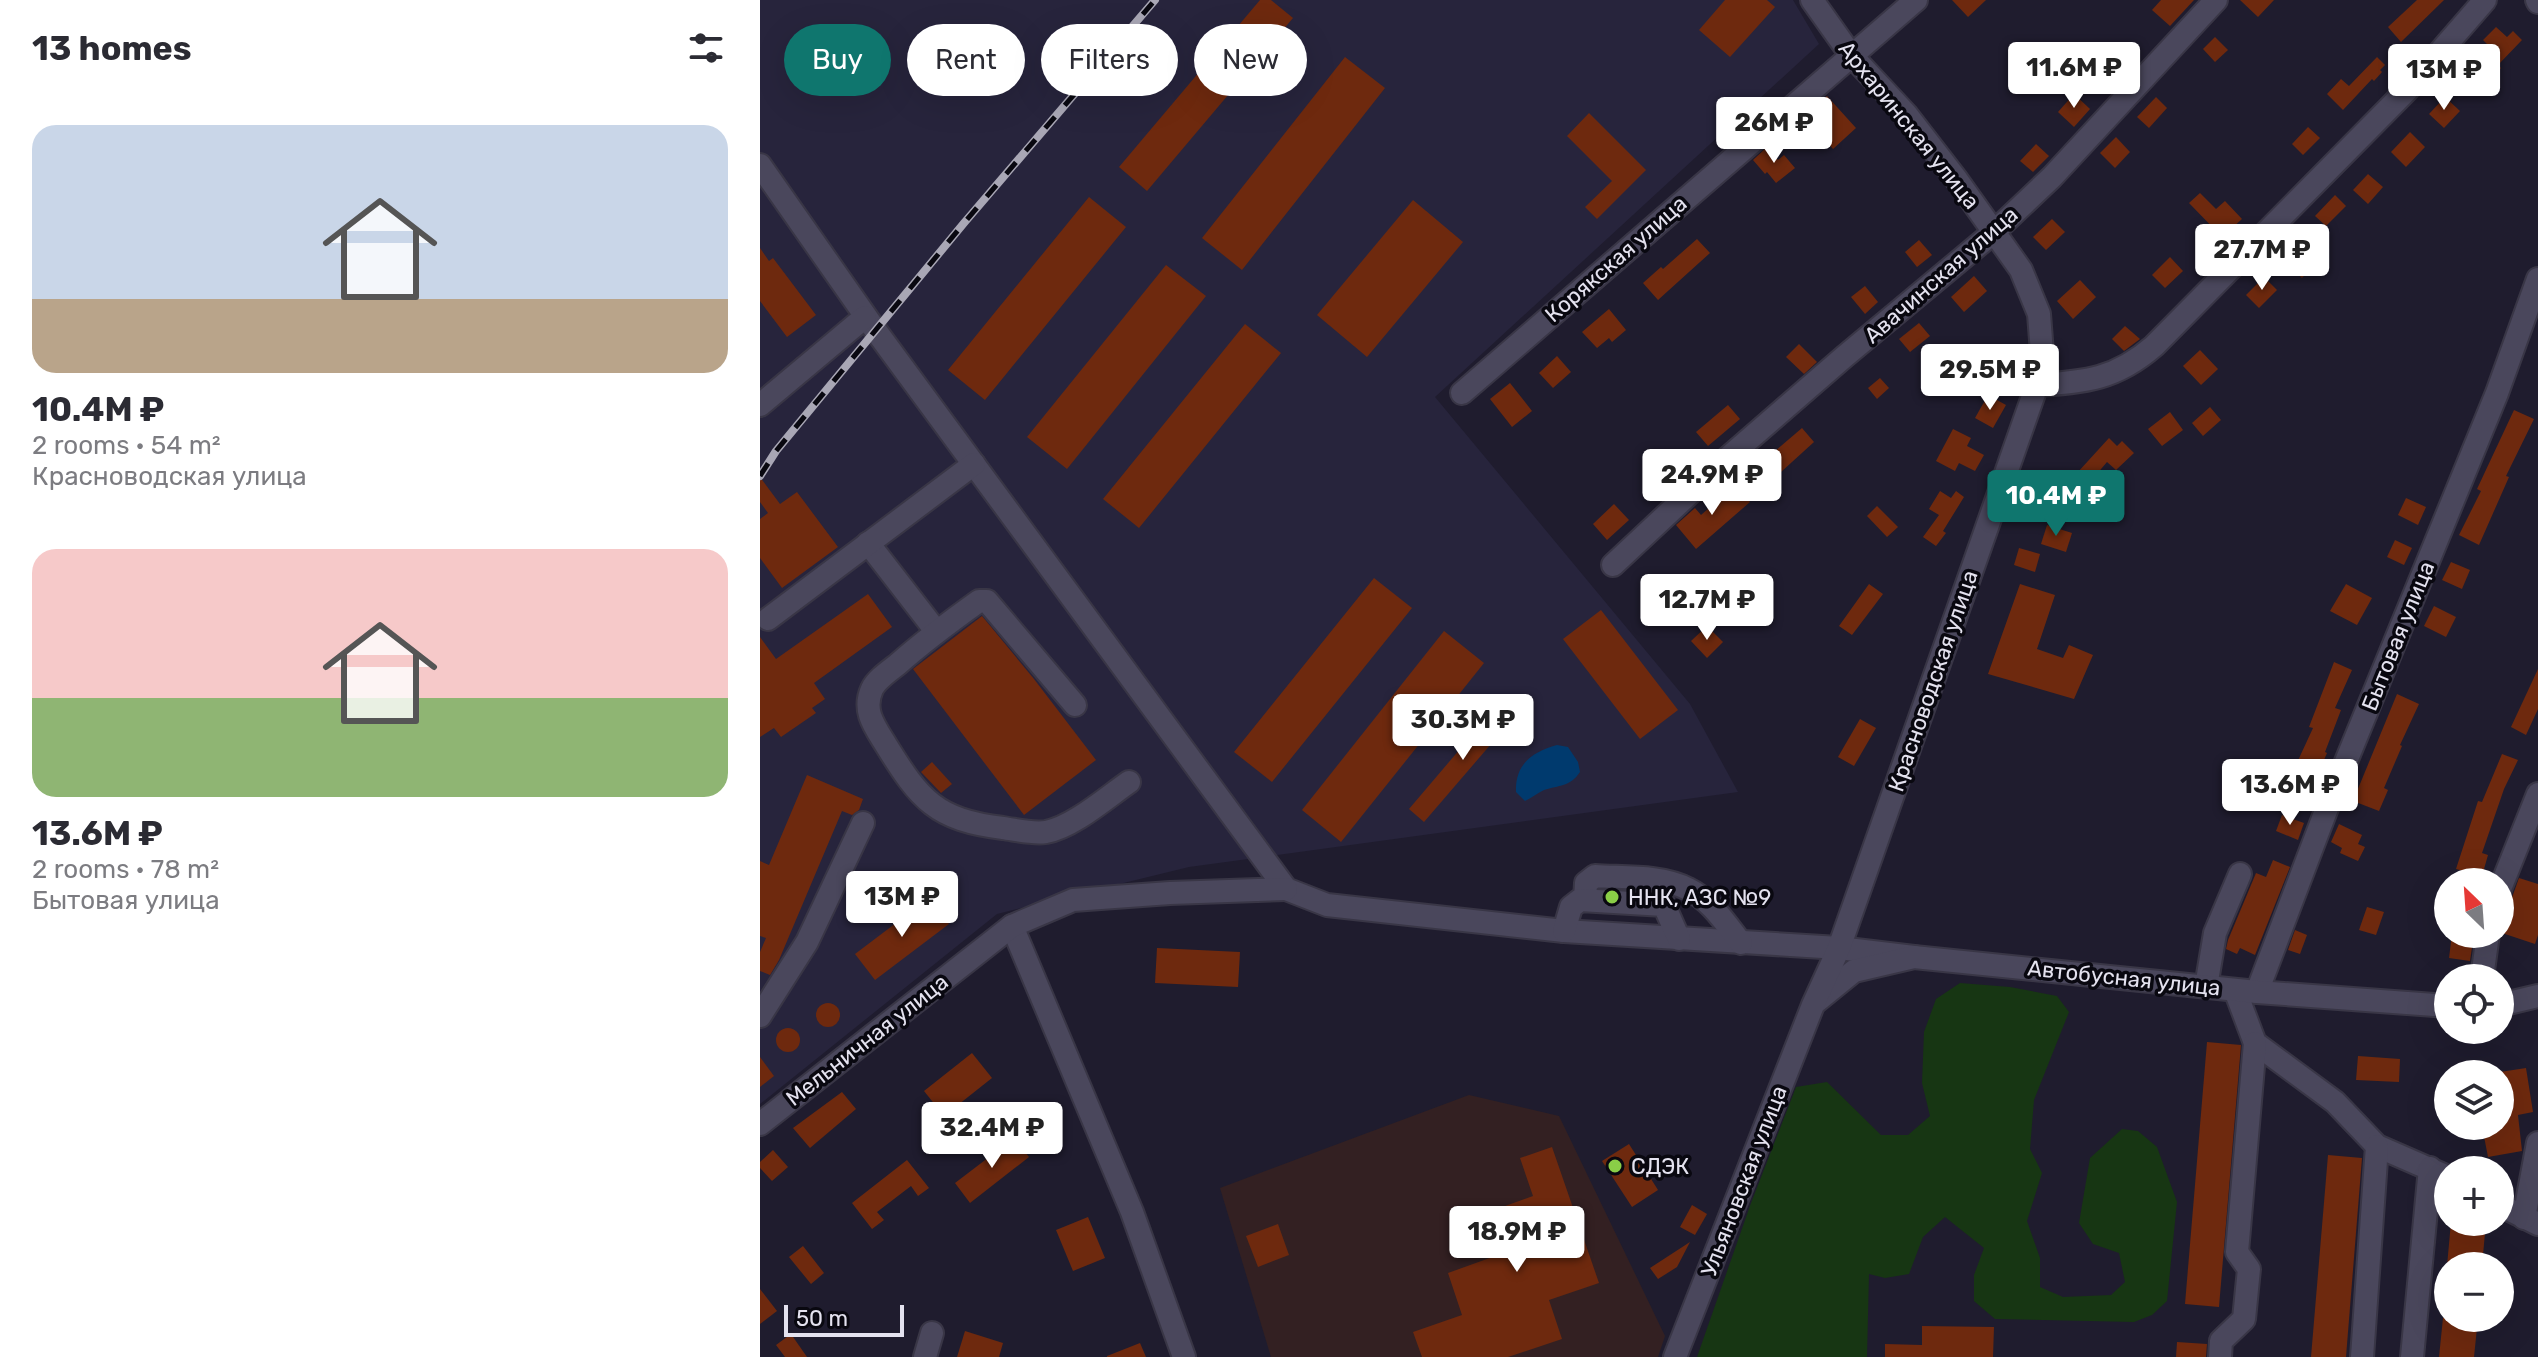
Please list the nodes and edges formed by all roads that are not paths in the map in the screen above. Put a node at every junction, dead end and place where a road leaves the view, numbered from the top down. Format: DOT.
graph roads {
  1 [pos="1812,0"];
  2 [pos="1916,0"];
  3 [pos="2216,0"];
  4 [pos="2485,0"];
  5 [pos="1851,55"];
  6 [pos="760,165"];
  7 [pos="1994,232"];
  8 [pos="2538,279"];
  9 [pos="865,317"];
  10 [pos="2037,385"];
  11 [pos="1462,393"];
  12 [pos="760,405"];
  13 [pos="974,464"];
  14 [pos="868,543"];
  15 [pos="1613,565"];
  16 [pos="768,619"];
  17 [pos="936,631"];
  18 [pos="1075,705"];
  19 [pos="1129,782"];
  20 [pos="2538,794"];
  21 [pos="863,823"];
  22 [pos="2508,868"];
  23 [pos="2240,874"];
  24 [pos="1286,889"];
  25 [pos="1585,900"];
  26 [pos="1012,926"];
  27 [pos="1564,931"];
  28 [pos="1679,939"];
  29 [pos="1741,943"];
  30 [pos="1839,948"];
  31 [pos="1914,957"];
  32 [pos="2206,987"];
  33 [pos="2246,991"];
  34 [pos="2538,996"];
  35 [pos="2514,1002"];
  36 [pos="1813,1005"];
  37 [pos="2434,1005"];
  38 [pos="760,1016"];
  39 [pos="2255,1043"];
  40 [pos="760,1124"];
  41 [pos="2538,1143"];
  42 [pos="2377,1146"];
  43 [pos="2434,1170"];
  44 [pos="2434,1206"];
  45 [pos="2531,1221"];
  46 [pos="932,1333"];
  47 [pos="925,1357"];
  48 [pos="1184,1357"];
  49 [pos="1675,1357"];
  50 [pos="2220,1357"];
  51 [pos="2362,1357"];
  52 [pos="2412,1357"];
  1 -- 5 [label="street, Архаринская улица"];
  2 -- 5 [label="street, Корякская улица"];
  3 -- 7 [label="street, Авачинская улица"];
  4 -- 10 [label="street"];
  5 -- 7 [label="street, Архаринская улица"];
  5 -- 11 [label="street, Корякская улица"];
  6 -- 9 [label="street"];
  7 -- 10 [label="street, Архаринская улица"];
  7 -- 15 [label="street, Авачинская улица"];
  8 -- 33 [label="street, Бытовая улица"];
  9 -- 12 [label="street"];
  9 -- 13 [label="street"];
  10 -- 30 [label="street, Красноводская улица"];
  13 -- 14 [label="street"];
  13 -- 24 [label="street"];
  14 -- 16 [label="street"];
  14 -- 17 [label="street"];
  17 -- 18 [label="street"];
  17 -- 19 [label="street"];
  20 -- 22 [label="street"];
  21 -- 38 [label="street"];
  23 -- 32 [label="street"];
  24 -- 26 [label="street, Мельничная улица"];
  24 -- 27 [label="street"];
  25 -- 27 [label="street"];
  25 -- 28 [label="street"];
  25 -- 29 [label="street"];
  26 -- 40 [label="street, Мельничная улица"];
  26 -- 48 [label="street"];
  27 -- 28 [label="street"];
  28 -- 29 [label="street"];
  29 -- 30 [label="street"];
  30 -- 31 [label="street"];
  30 -- 36 [label="street, Красноводская улица"];
  31 -- 32 [label="street, Автобусная улица"];
  31 -- 36 [label="street, Автобусная улица"];
  32 -- 33 [label="street, Автобусная улица"];
  33 -- 37 [label="street, Автобусная улица"];
  33 -- 39 [label="street"];
  34 -- 35 [label="street"];
  36 -- 49 [label="street, Ульяновская улица"];
  39 -- 42 [label="street"];
  39 -- 50 [label="street"];
  41 -- 45 [label="street"];
  42 -- 43 [label="street"];
  42 -- 51 [label="street"];
  44 -- 52 [label="street"];
  46 -- 47 [label="street"];
}
